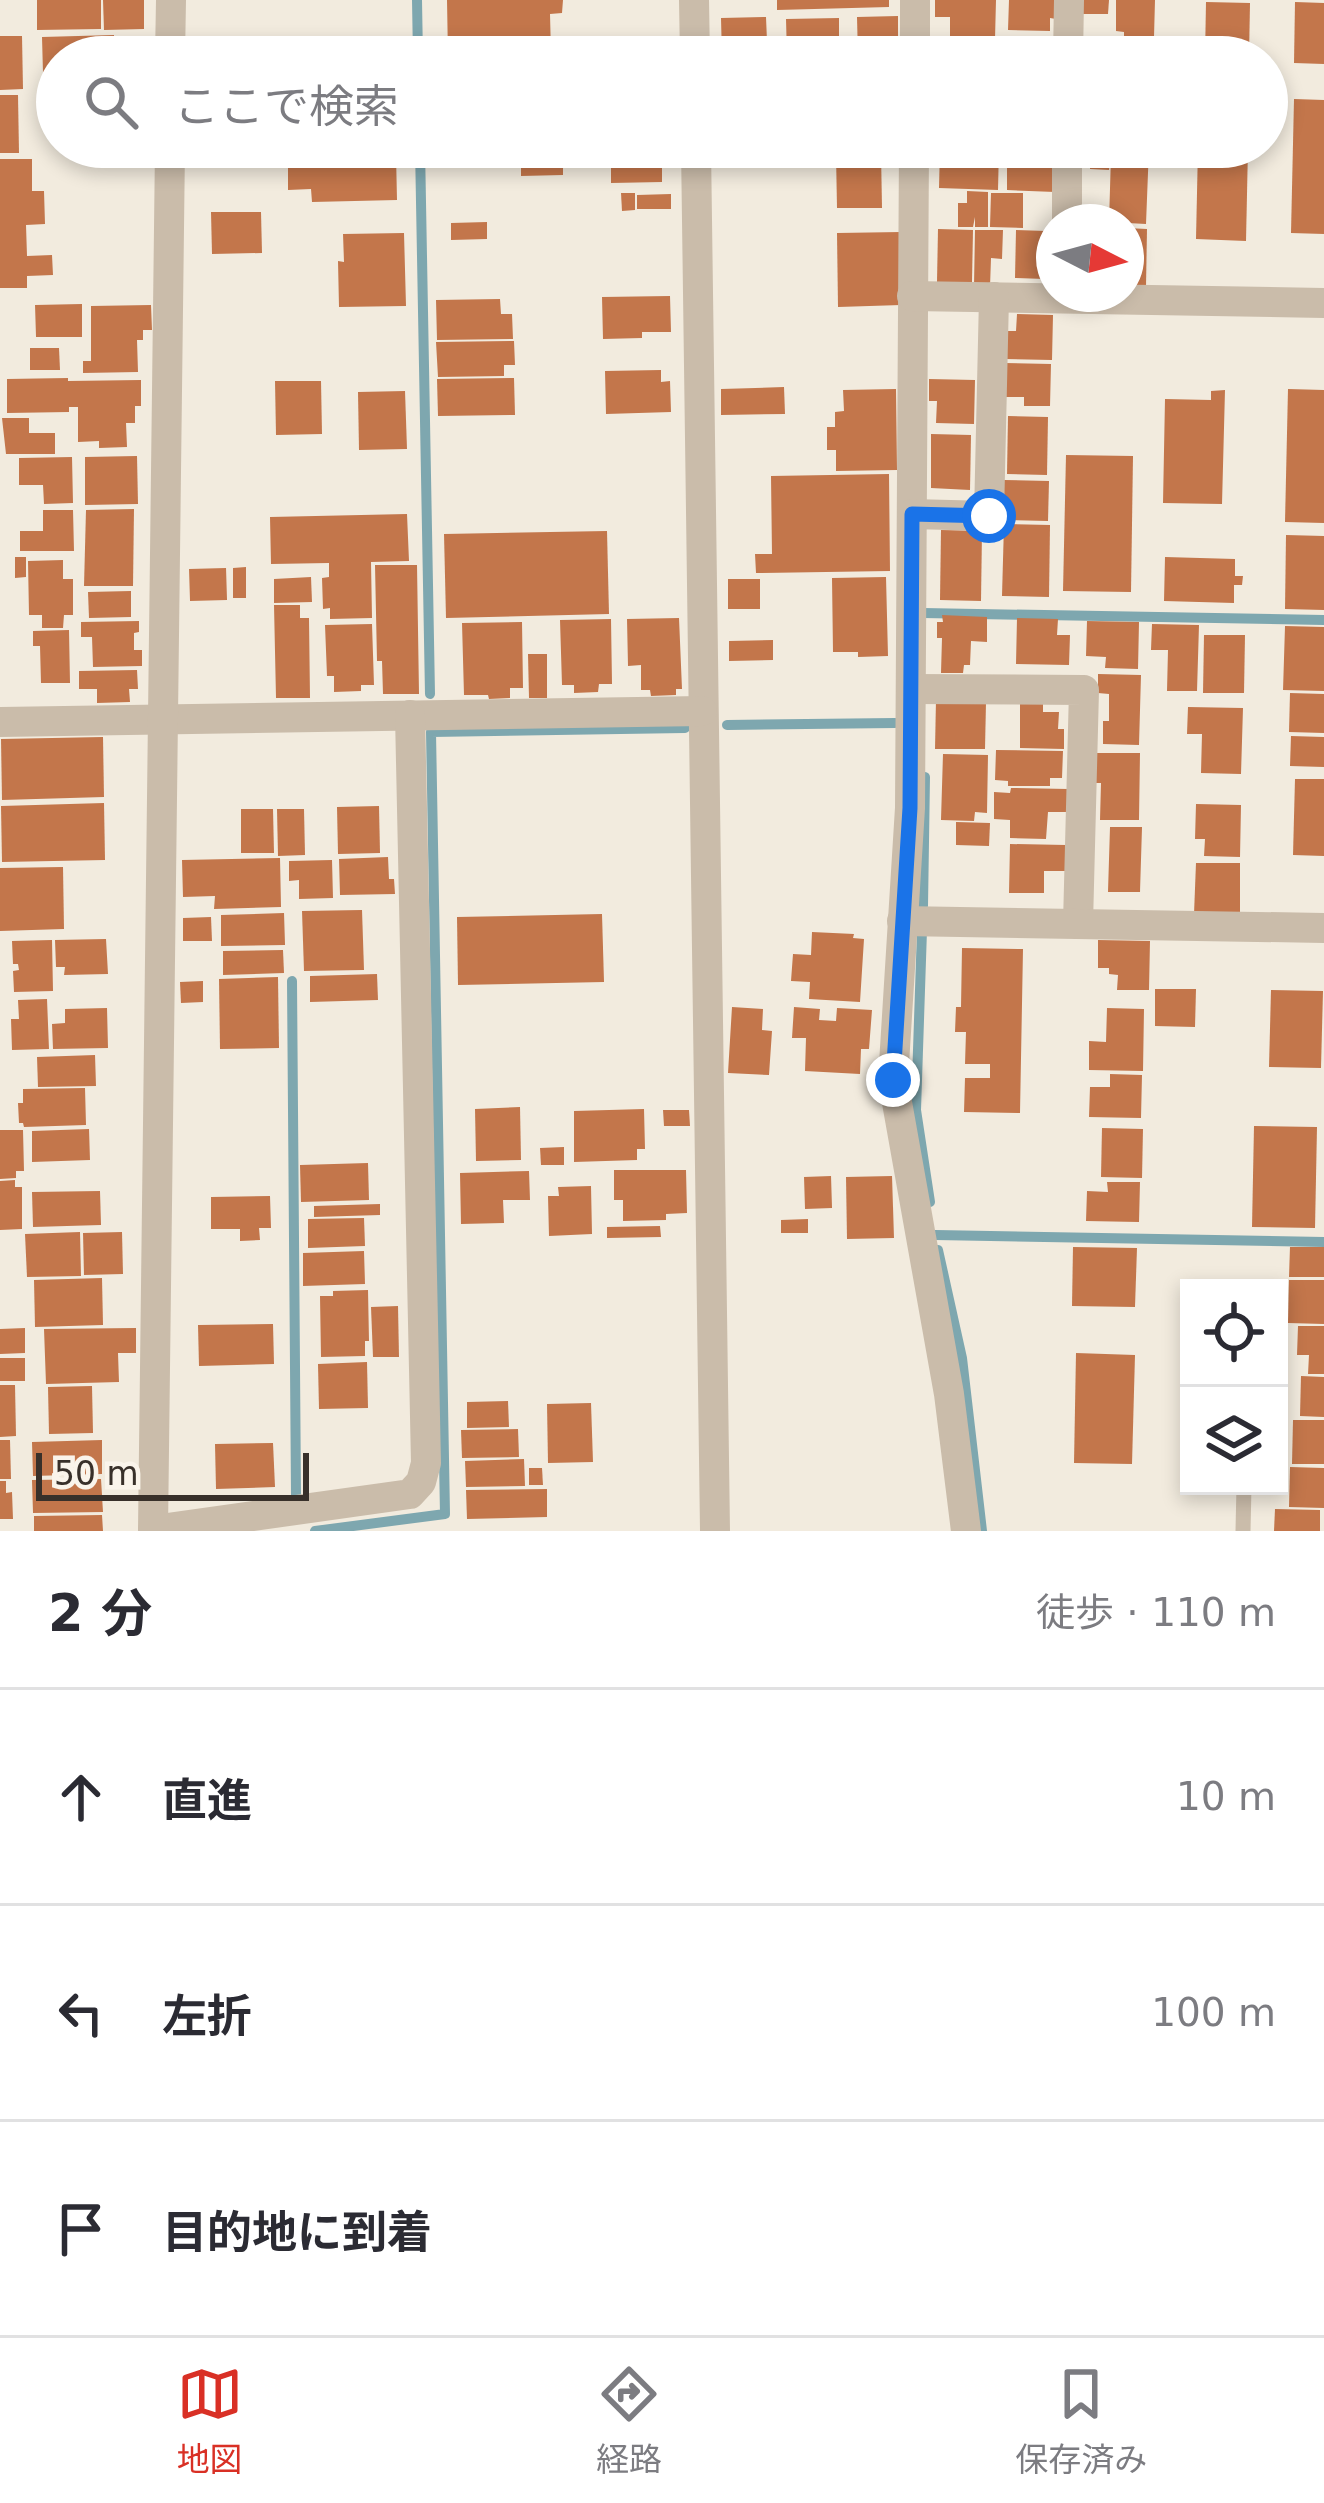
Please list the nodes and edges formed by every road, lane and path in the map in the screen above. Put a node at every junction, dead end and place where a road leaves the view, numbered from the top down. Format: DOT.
graph roads {
  1 [pos="171,0"];
  2 [pos="694,0"];
  3 [pos="915,0"];
  4 [pos="1069,0"];
  5 [pos="170,36"];
  6 [pos="695,36"];
  7 [pos="915,36"];
  8 [pos="1068,36"];
  9 [pos="170,168"];
  10 [pos="696,168"];
  11 [pos="914,168"];
  12 [pos="1067,168"];
  13 [pos="1066,204"];
  14 [pos="912,296"];
  15 [pos="1036,296"];
  16 [pos="994,297"];
  17 [pos="1144,298"];
  18 [pos="1324,303"];
  19 [pos="912,514"];
  20 [pos="911,689"];
  21 [pos="702,711"];
  22 [pos="410,715"];
  23 [pos="164,718"];
  24 [pos="0,722"];
  25 [pos="902,921"];
  26 [pos="1078,924"];
  27 [pos="1324,928"];
  28 [pos="1244,1495"];
  29 [pos="153,1531"];
  30 [pos="715,1531"];
  31 [pos="966,1531"];
  32 [pos="1243,1531"];
  1 -- 5 [label="street"];
  2 -- 6 [label="street"];
  3 -- 7 [label="street"];
  4 -- 8 [label="street"];
  9 -- 23 [label="street"];
  10 -- 21 [label="street"];
  11 -- 14 [label="street"];
  12 -- 13 [label="street"];
  14 -- 16 [label="street"];
  14 -- 19 [label="street"];
  15 -- 16 [label="street"];
  16 -- 19 [label="street"];
  17 -- 18 [label="street"];
  19 -- 20 [label="street"];
  20 -- 25 [label="street"];
  20 -- 26 [label="street"];
  21 -- 22 [label="street"];
  21 -- 30 [label="street"];
  22 -- 23 [label="street"];
  22 -- 29 [label="street"];
  23 -- 24 [label="street"];
  23 -- 29 [label="street"];
  25 -- 26 [label="street"];
  25 -- 31 [label="street"];
  26 -- 27 [label="street"];
  28 -- 32 [label="lane"];
}
